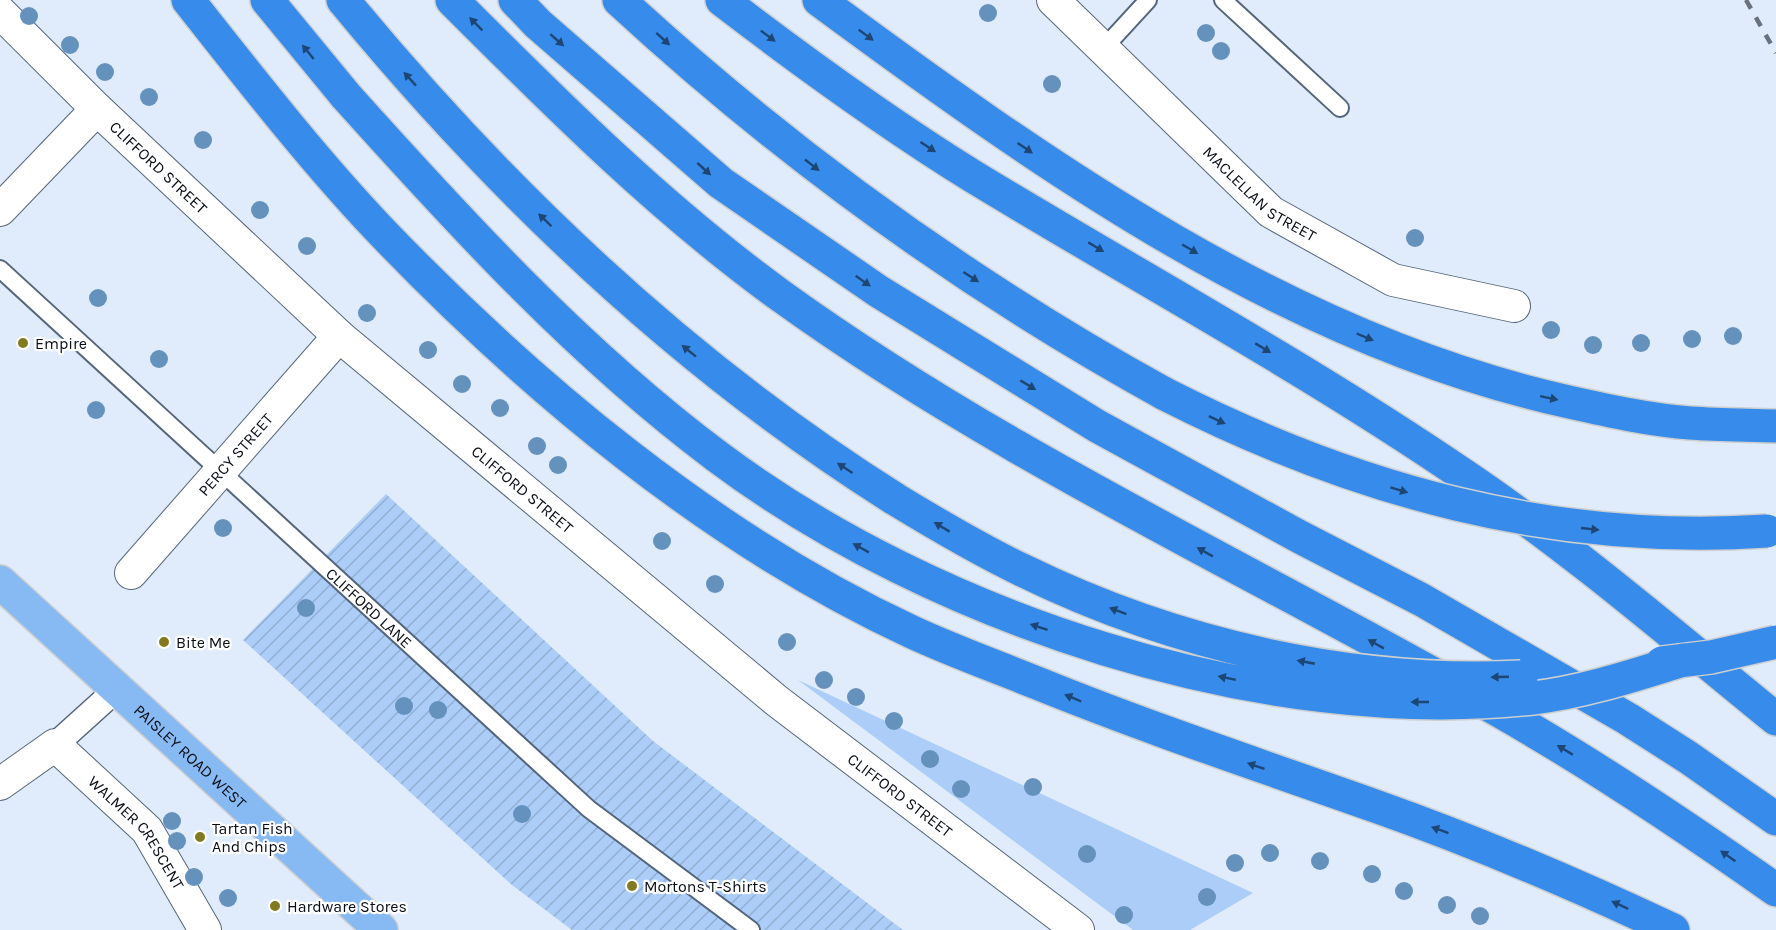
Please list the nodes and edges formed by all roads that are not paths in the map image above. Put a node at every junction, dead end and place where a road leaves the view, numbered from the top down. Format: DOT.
graph roads {
  1 [pos="188,0"];
  2 [pos="267,0"];
  3 [pos="343,0"];
  4 [pos="452,0"];
  5 [pos="515,0"];
  6 [pos="620,0"];
  7 [pos="722,0"];
  8 [pos="819,0"];
  9 [pos="1053,0"];
  10 [pos="1149,0"];
  11 [pos="1223,0"];
  12 [pos="0,12"];
  13 [pos="1103,49"];
  14 [pos="1340,108"];
  15 [pos="97,109"];
  16 [pos="0,210"];
  17 [pos="0,269"];
  18 [pos="1514,306"];
  19 [pos="339,336"];
  20 [pos="1776,426"];
  21 [pos="221,470"];
  22 [pos="1772,531"];
  23 [pos="131,573"];
  24 [pos="0,582"];
  25 [pos="1776,642"];
  26 [pos="1683,660"];
  27 [pos="117,689"];
  28 [pos="1776,719"];
  29 [pos="55,745"];
  30 [pos="0,784"];
  31 [pos="1776,819"];
  32 [pos="1776,890"];
  33 [pos="205,930"];
  34 [pos="381,930"];
  35 [pos="751,930"];
  36 [pos="1078,930"];
  37 [pos="1673,930"];
  37 -- 1 [label="highway, one-way"];
  26 -- 2 [label="highway, one-way, bridge"];
  26 -- 3 [label="highway, one-way, bridge"];
  32 -- 4 [label="highway, one-way"];
  5 -- 31 [label="highway, one-way"];
  6 -- 22 [label="highway, one-way, bridge"];
  7 -- 28 [label="highway, one-way"];
  8 -- 20 [label="highway, one-way"];
  9 -- 13 [label="street, MACLELLAN STREET"];
  10 -- 13 [label="lane"];
  11 -- 14 [label="lane"];
  12 -- 15 [label="street, CLIFFORD STREET"];
  13 -- 18 [label="street, MACLELLAN STREET"];
  15 -- 16 [label="street"];
  15 -- 19 [label="street, CLIFFORD STREET"];
  17 -- 21 [label="lane, CLIFFORD LANE"];
  19 -- 21 [label="street, PERCY STREET"];
  19 -- 36 [label="street, CLIFFORD STREET"];
  21 -- 23 [label="street, PERCY STREET"];
  21 -- 35 [label="lane, CLIFFORD LANE"];
  24 -- 27 [label="main road, PAISLEY ROAD WEST"];
  25 -- 26 [label="highway, bridge"];
  27 -- 29 [label="street"];
  27 -- 34 [label="main road, PAISLEY ROAD WEST"];
  29 -- 30 [label="street"];
  29 -- 33 [label="street, WALMER CRESCENT"];
}
